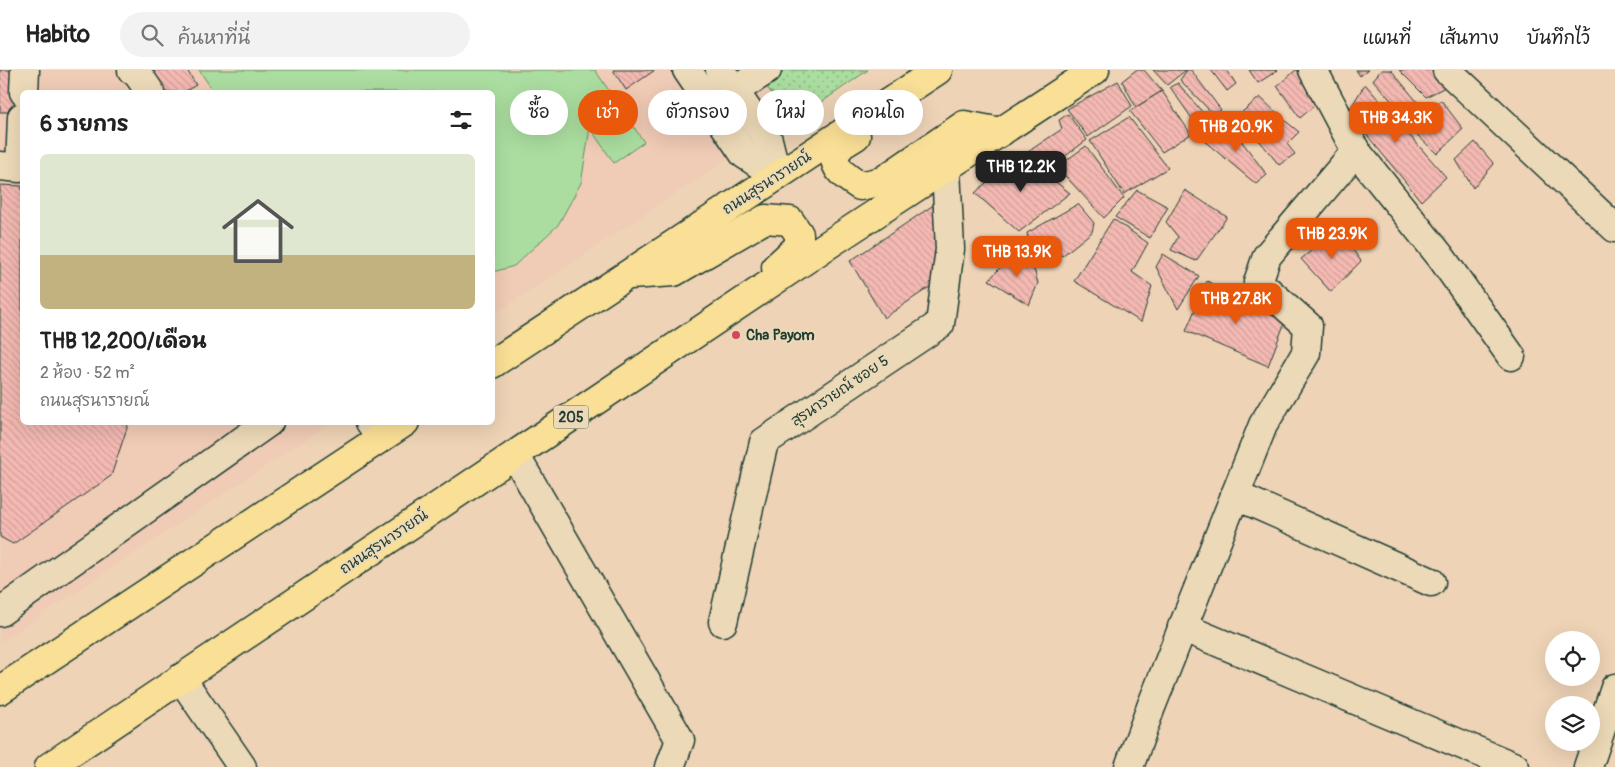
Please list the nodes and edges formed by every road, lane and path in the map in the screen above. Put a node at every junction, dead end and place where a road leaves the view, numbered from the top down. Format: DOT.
graph roads {
  1 [pos="25,70"];
  2 [pos="132,70"];
  3 [pos="686,70"];
  4 [pos="767,70"];
  5 [pos="1095,70"];
  6 [pos="1313,70"];
  7 [pos="1447,70"];
  8 [pos="935,72"];
  9 [pos="727,80"];
  10 [pos="24,90"];
  11 [pos="149,90"];
  12 [pos="1001,132"];
  13 [pos="1356,151"];
  14 [pos="0,166"];
  15 [pos="20,168"];
  16 [pos="946,169"];
  17 [pos="777,176"];
  18 [pos="1615,228"];
  19 [pos="628,275"];
  20 [pos="720,318"];
  21 [pos="1511,356"];
  22 [pos="495,362"];
  23 [pos="265,425"];
  24 [pos="394,425"];
  25 [pos="375,430"];
  26 [pos="515,455"];
  27 [pos="1235,495"];
  28 [pos="1431,582"];
  29 [pos="0,612"];
  30 [pos="723,622"];
  31 [pos="1182,627"];
  32 [pos="181,678"];
  33 [pos="1615,688"];
  34 [pos="0,690"];
  35 [pos="49,767"];
  36 [pos="242,767"];
  37 [pos="670,767"];
  38 [pos="1129,767"];
  39 [pos="1515,767"];
  40 [pos="1588,767"];
  1 -- 10 [label="street"];
  2 -- 11 [label="street"];
  3 -- 17 [label="street"];
  4 -- 9 [label="street"];
  5 -- 12 [label="main road, ถนนสุรนารายณ์ / 205"];
  6 -- 13 [label="street"];
  7 -- 18 [label="street"];
  8 -- 12 [label="main road, ถนนสุรนารายณ์"];
  8 -- 17 [label="main road, ถนนสุรนารายณ์"];
  9 -- 17 [label="street"];
  12 -- 16 [label="main road, ถนนสุรนารายณ์ / 205"];
  13 -- 21 [label="street"];
  13 -- 27 [label="street"];
  14 -- 15 [label="street"];
  16 -- 20 [label="main road, ถนนสุรนารายณ์ / 205"];
  16 -- 30 [label="street, สุรนารายณ์ ซอย 5"];
  17 -- 19 [label="main road, ถนนสุรนารายณ์"];
  19 -- 20 [label="main road, ถนนสุรนารายณ์"];
  19 -- 22 [label="main road, ถนนสุรนารายณ์"];
  20 -- 26 [label="main road, ถนนสุรนารายณ์ / 205"];
  23 -- 29 [label="street"];
  24 -- 25 [label="main road"];
  25 -- 34 [label="main road"];
  26 -- 32 [label="main road, ถนนสุรนารายณ์ / 205"];
  26 -- 37 [label="street"];
  27 -- 28 [label="street"];
  27 -- 31 [label="street"];
  31 -- 38 [label="street"];
  31 -- 39 [label="street"];
  32 -- 35 [label="main road, ถนนสุรนารายณ์ / 205"];
  32 -- 36 [label="street"];
  33 -- 40 [label="street"];
}
